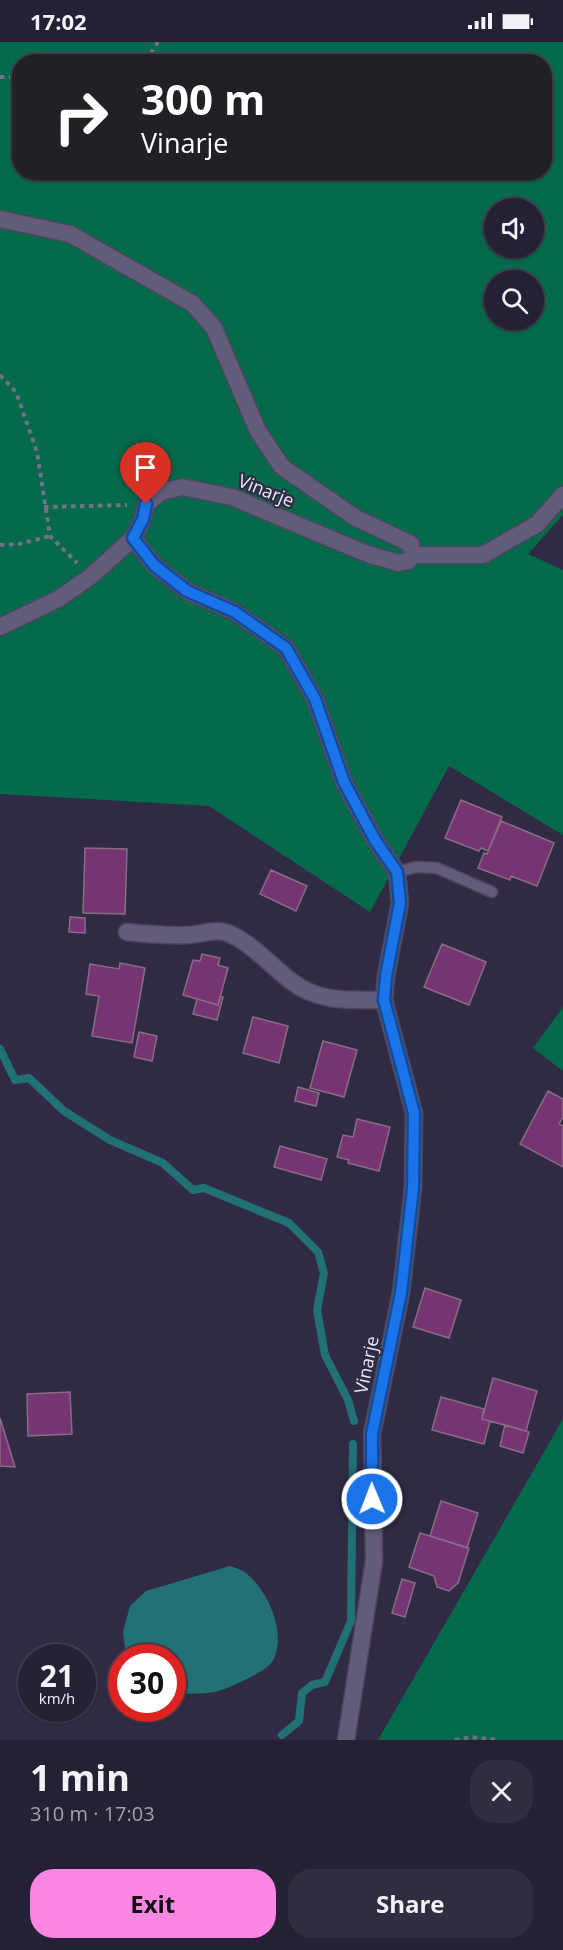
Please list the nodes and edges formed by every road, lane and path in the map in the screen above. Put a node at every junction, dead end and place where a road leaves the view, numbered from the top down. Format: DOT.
graph roads {
  1 [pos="158,42"];
  2 [pos="148,54"];
  3 [pos="0,219"];
  4 [pos="0,375"];
  5 [pos="563,495"];
  6 [pos="146,504"];
  7 [pos="44,507"];
  8 [pos="50,536"];
  9 [pos="133,538"];
  10 [pos="0,545"];
  11 [pos="413,555"];
  12 [pos="90,577"];
  13 [pos="0,627"];
  14 [pos="397,872"];
  15 [pos="492,892"];
  16 [pos="127,932"];
  17 [pos="384,1000"];
  18 [pos="346,1740"];
  19 [pos="455,1740"];
  20 [pos="497,1740"];
  1 -- 2 [label="path"];
  3 -- 11 [label="street, Vinarje"];
  4 -- 7 [label="path"];
  5 -- 11 [label="street"];
  6 -- 7 [label="path"];
  6 -- 9 [label="street"];
  6 -- 11 [label="street, Vinarje"];
  7 -- 8 [label="path"];
  8 -- 10 [label="path"];
  8 -- 12 [label="path"];
  9 -- 12 [label="street"];
  9 -- 14 [label="street, Vinarje"];
  12 -- 13 [label="street"];
  14 -- 15 [label="lane"];
  14 -- 17 [label="street, Vinarje"];
  16 -- 17 [label="street"];
  17 -- 18 [label="street, Vinarje"];
  19 -- 20 [label="path"];
}
